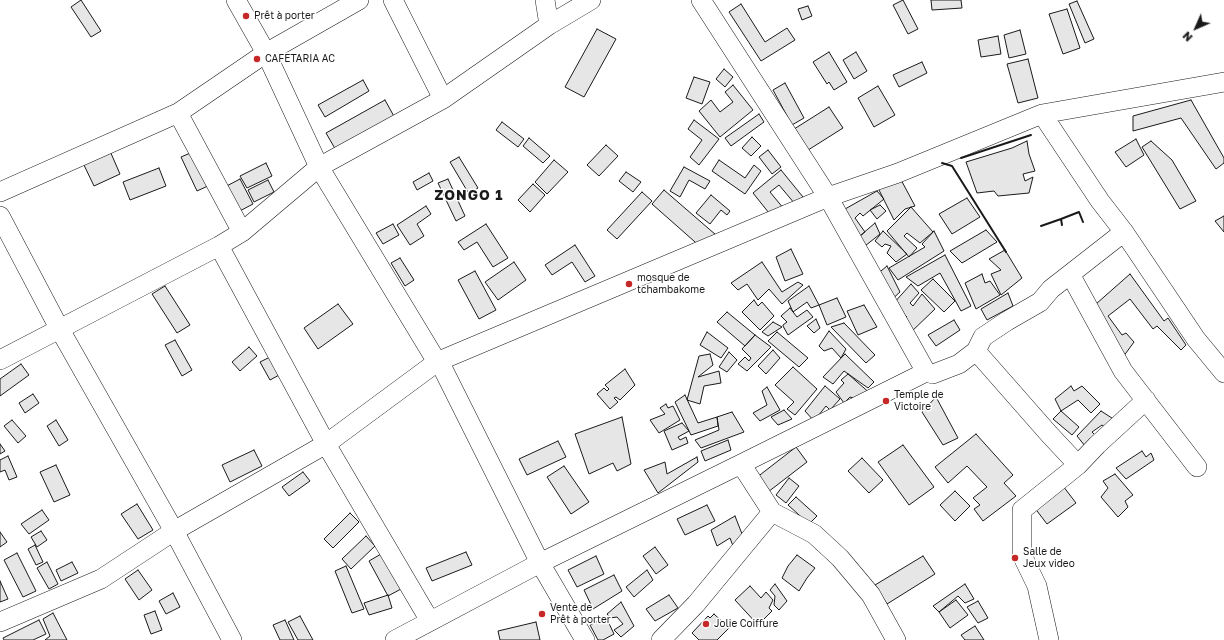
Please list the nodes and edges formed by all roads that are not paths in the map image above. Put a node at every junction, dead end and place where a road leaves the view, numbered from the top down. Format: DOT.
graph roads {
  1 [pos="236,0"];
  2 [pos="359,0"];
  3 [pos="394,0"];
  4 [pos="545,0"];
  5 [pos="590,0"];
  6 [pos="701,0"];
  7 [pos="549,25"];
  8 [pos="266,53"];
  9 [pos="1224,82"];
  10 [pos="443,99"];
  11 [pos="178,113"];
  12 [pos="1042,114"];
  13 [pos="319,167"];
  14 [pos="0,192"];
  15 [pos="828,197"];
  16 [pos="0,216"];
  17 [pos="242,232"];
  18 [pos="1124,232"];
  19 [pos="219,246"];
  20 [pos="1070,274"];
  21 [pos="59,328"];
  22 [pos="976,351"];
  23 [pos="0,360"];
  24 [pos="438,361"];
  25 [pos="926,372"];
  26 [pos="1224,373"];
  27 [pos="1146,400"];
  28 [pos="326,444"];
  29 [pos="741,464"];
  30 [pos="1078,465"];
  31 [pos="1197,467"];
  32 [pos="772,512"];
  33 [pos="174,531"];
  34 [pos="540,563"];
  35 [pos="430,621"];
  36 [pos="0,622"];
  37 [pos="232,640"];
  38 [pos="395,640"];
  39 [pos="585,640"];
  40 [pos="661,640"];
  41 [pos="896,640"];
  42 [pos="1049,640"];
  1 -- 8 [label="street"];
  2 -- 8 [label="street"];
  3 -- 10 [label="street"];
  4 -- 7 [label="street"];
  5 -- 7 [label="street"];
  6 -- 15 [label="street"];
  7 -- 10 [label="street"];
  8 -- 11 [label="street"];
  8 -- 13 [label="street"];
  9 -- 12 [label="street"];
  10 -- 13 [label="street"];
  11 -- 14 [label="street"];
  11 -- 17 [label="street"];
  12 -- 15 [label="street"];
  12 -- 18 [label="street"];
  13 -- 17 [label="street"];
  13 -- 24 [label="street"];
  15 -- 24 [label="street"];
  15 -- 25 [label="street"];
  16 -- 21 [label="street"];
  17 -- 19 [label="street"];
  18 -- 20 [label="street"];
  18 -- 26 [label="street"];
  19 -- 21 [label="street"];
  19 -- 28 [label="street"];
  20 -- 22 [label="street"];
  20 -- 27 [label="street"];
  21 -- 23 [label="street"];
  21 -- 33 [label="street"];
  22 -- 25 [label="street"];
  22 -- 30 [label="street"];
  24 -- 28 [label="street"];
  24 -- 34 [label="street"];
  25 -- 29 [label="street"];
  27 -- 30 [label="street"];
  27 -- 31 [label="street"];
  28 -- 33 [label="street"];
  28 -- 35 [label="street"];
  29 -- 32 [label="street"];
  29 -- 34 [label="street"];
  30 -- 42 [label="street"];
  32 -- 40 [label="street"];
  32 -- 41 [label="street"];
  33 -- 36 [label="street"];
  33 -- 37 [label="street"];
  34 -- 35 [label="street"];
  34 -- 39 [label="street"];
  35 -- 38 [label="street"];
}
